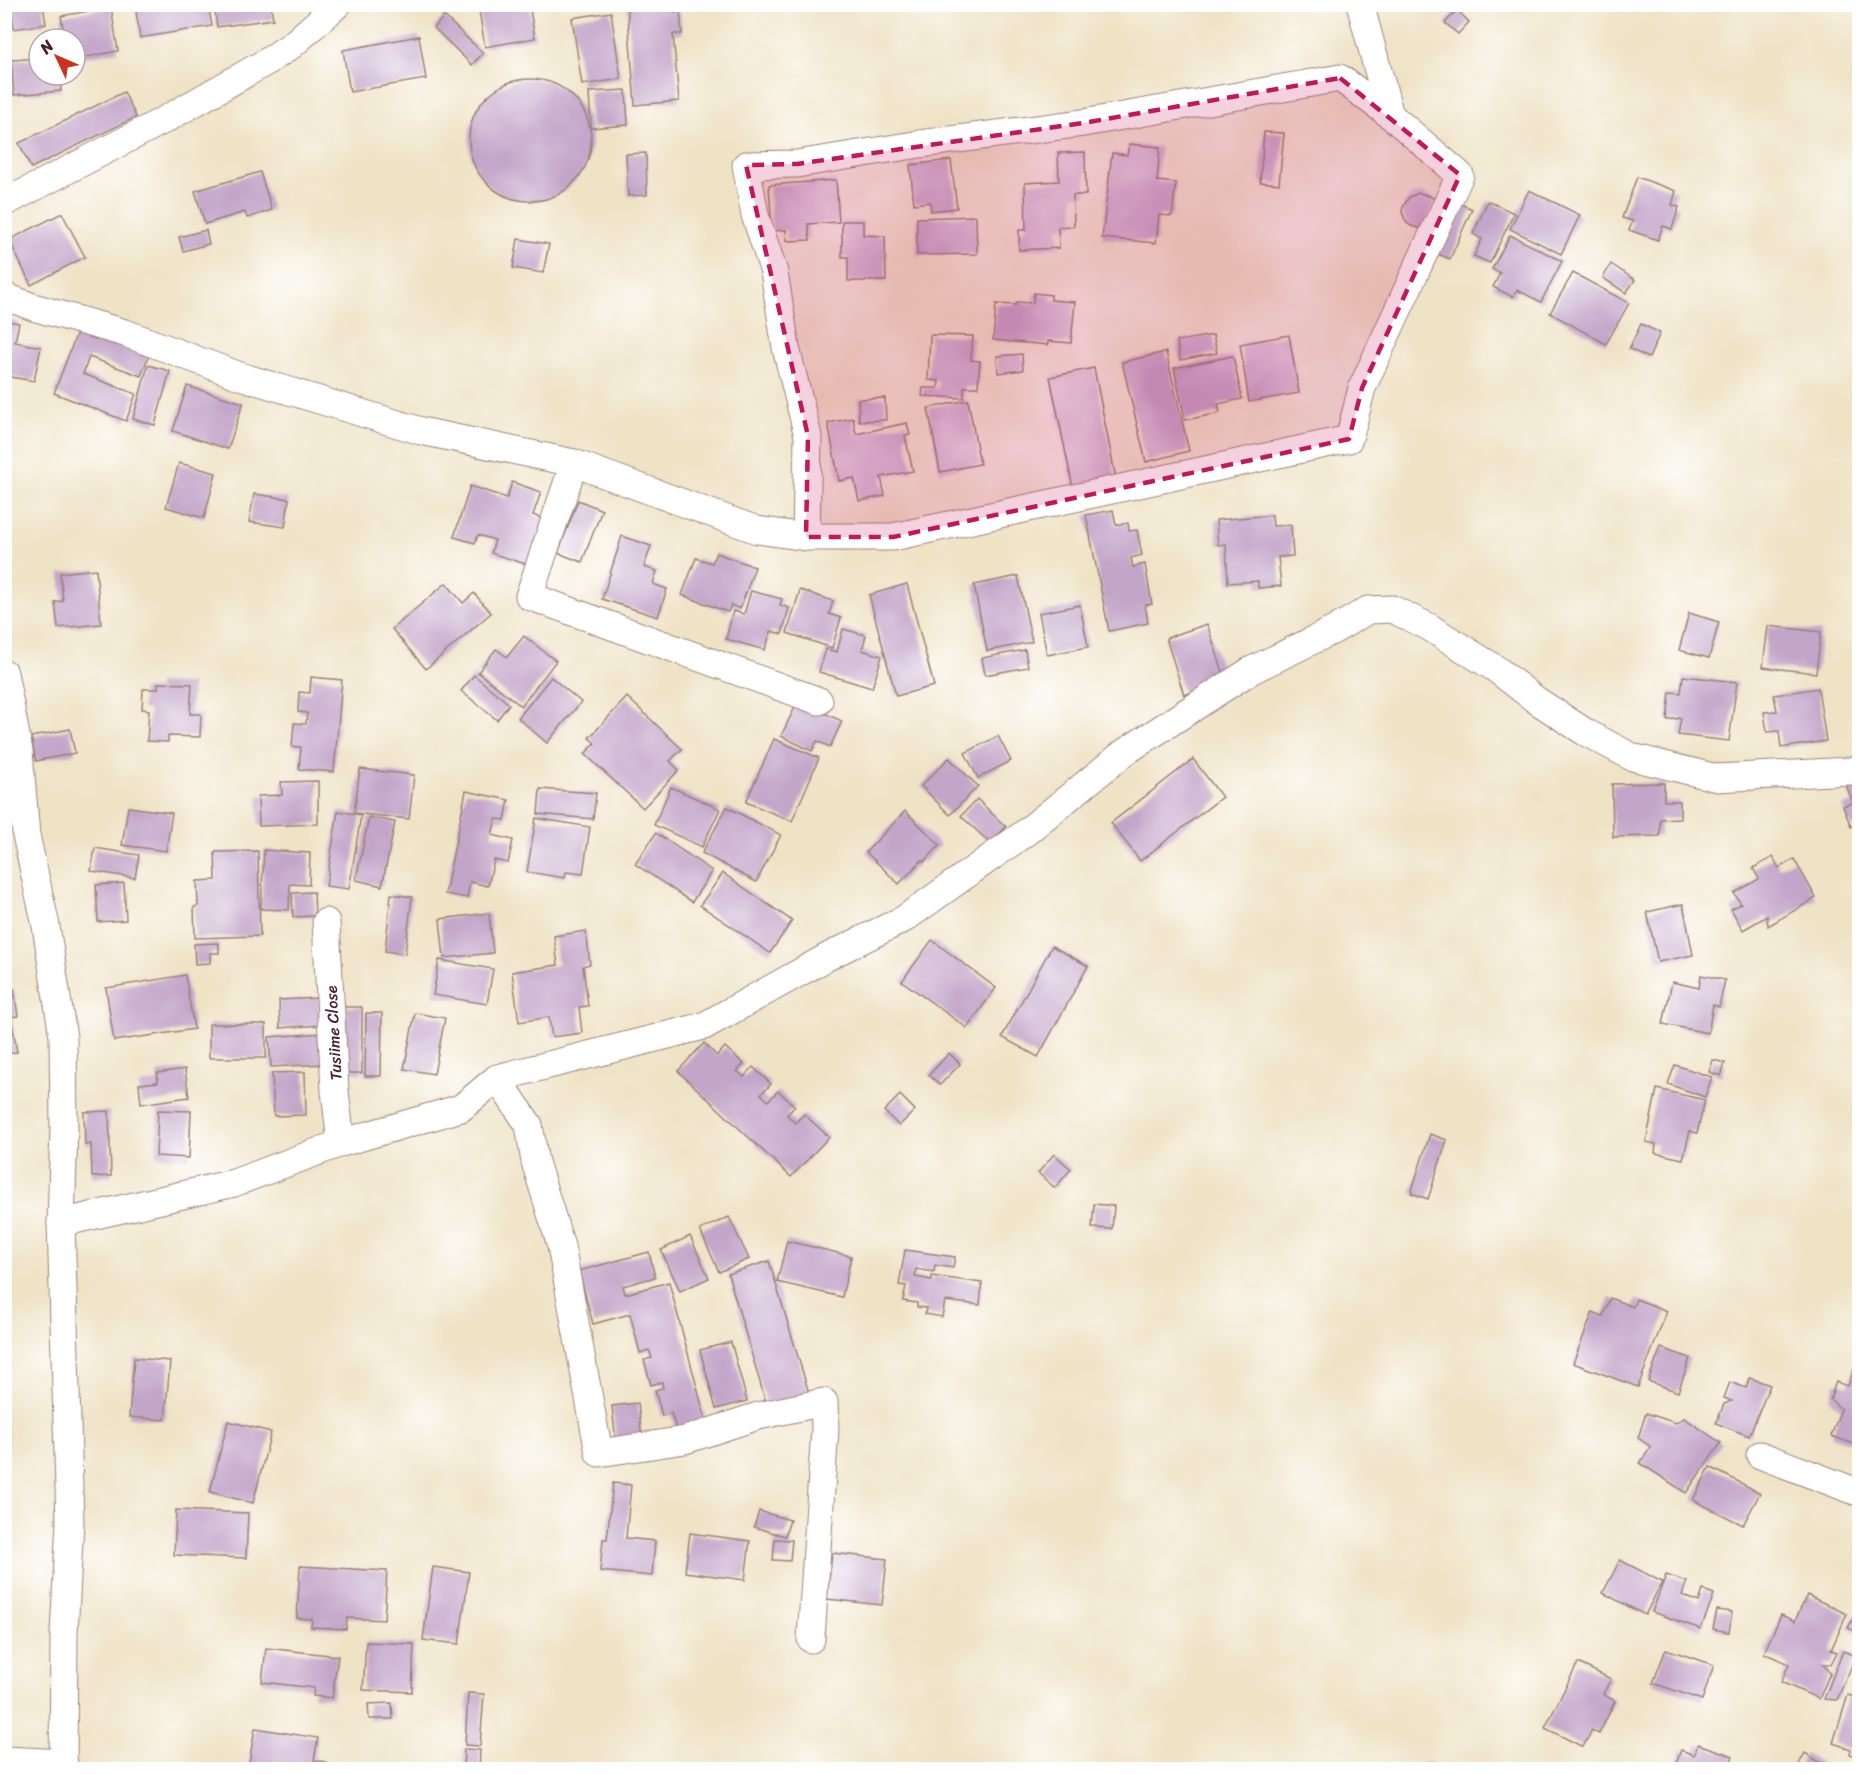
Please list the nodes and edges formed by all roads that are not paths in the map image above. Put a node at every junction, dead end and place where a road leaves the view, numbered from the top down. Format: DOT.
graph roads {
  1 [pos="338,4"];
  2 [pos="1360,4"];
  3 [pos="1390,115"];
  4 [pos="4,203"];
  5 [pos="4,296"];
  6 [pos="574,463"];
  7 [pos="806,537"];
  8 [pos="4,673"];
  9 [pos="819,701"];
  10 [pos="1860,769"];
  11 [pos="326,922"];
  12 [pos="497,1078"];
  13 [pos="341,1143"];
  14 [pos="62,1223"];
  15 [pos="1761,1455"];
  16 [pos="1860,1493"];
  17 [pos="811,1639"];
  18 [pos="4,1760"];
  19 [pos="64,1766"];
  1 -- 4 [label="street"];
  2 -- 3 [label="street"];
  3 -- 7 [label="street"];
  3 -- 7 [label="street"];
  5 -- 6 [label="street"];
  6 -- 7 [label="street"];
  6 -- 9 [label="street"];
  8 -- 14 [label="street"];
  10 -- 12 [label="street"];
  11 -- 13 [label="street, Tusiime Close"];
  12 -- 13 [label="street"];
  12 -- 17 [label="street"];
  13 -- 14 [label="street"];
  14 -- 19 [label="street"];
  15 -- 16 [label="street"];
  18 -- 19 [label="street"];
}
